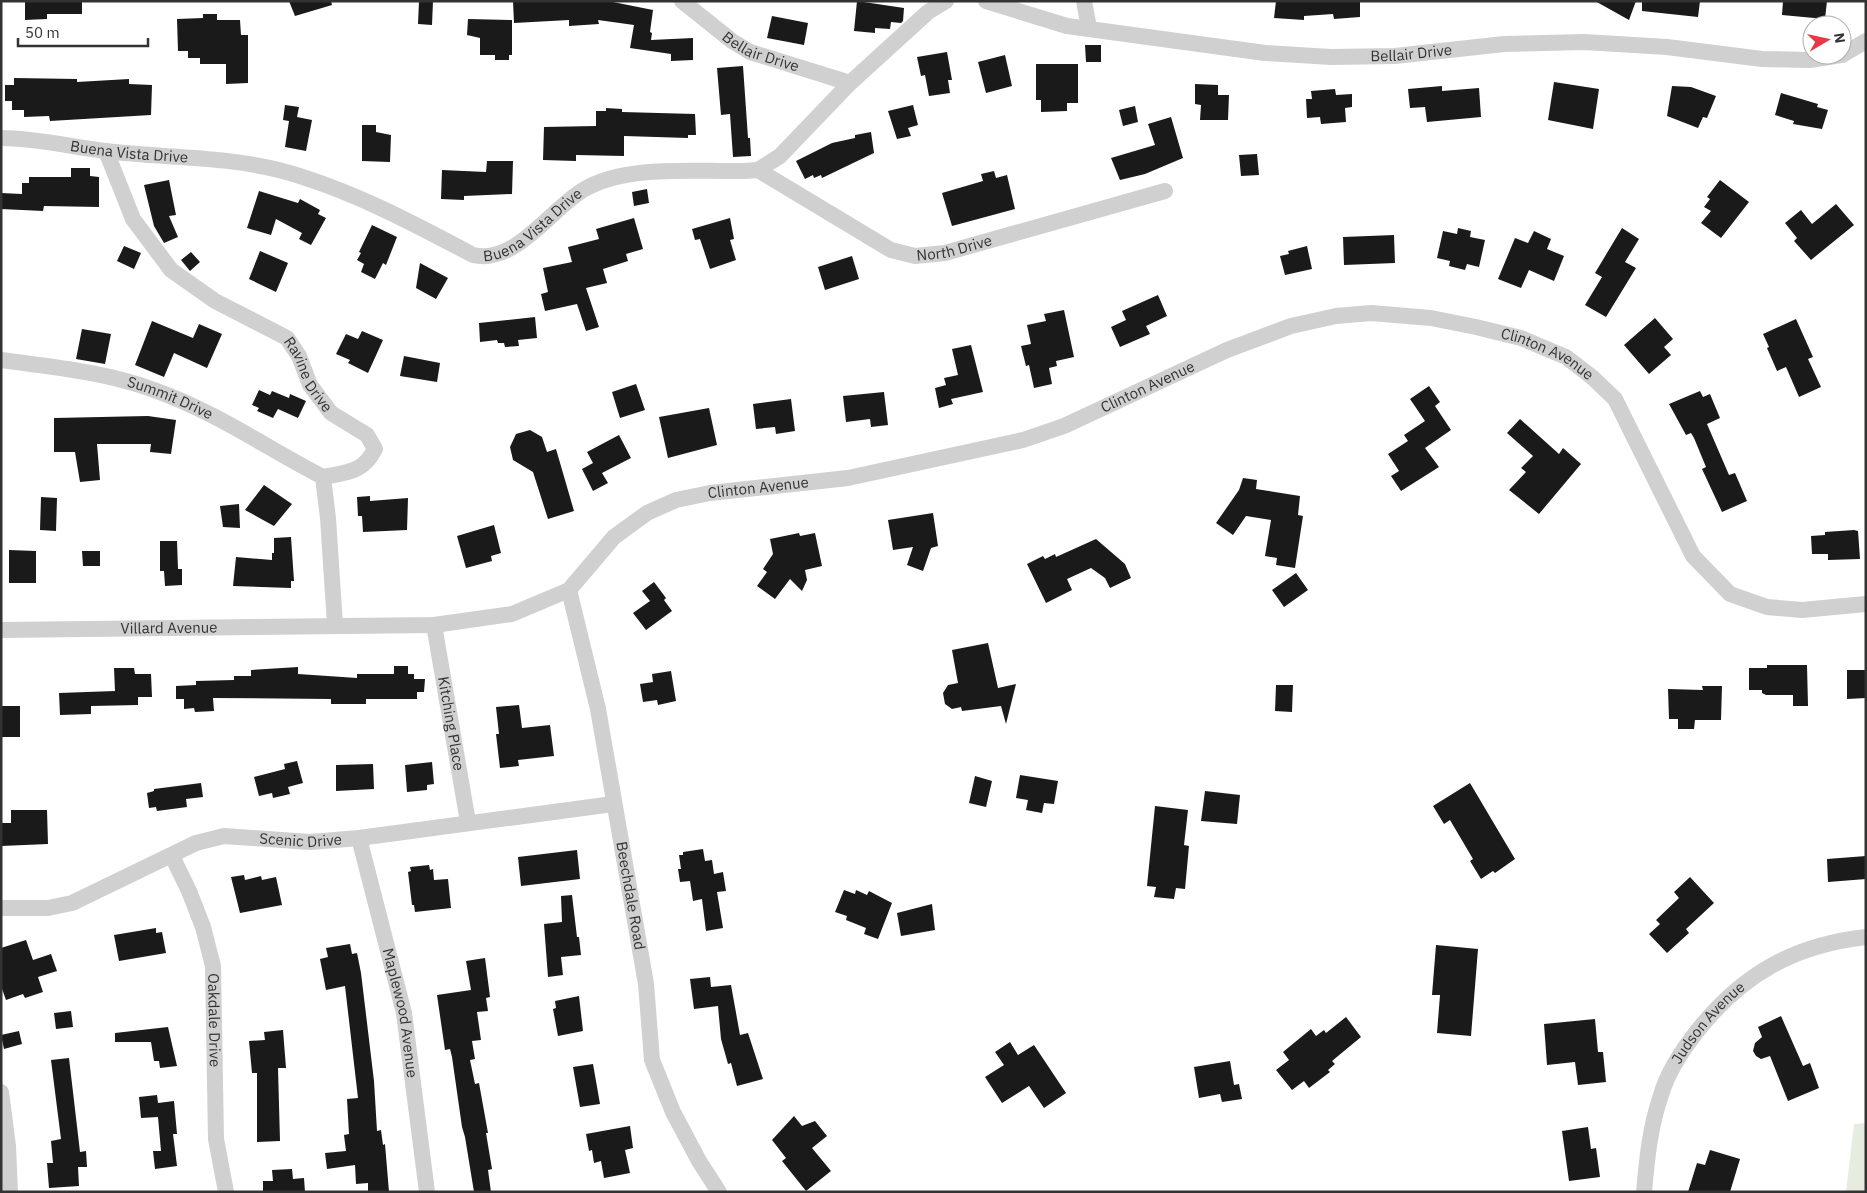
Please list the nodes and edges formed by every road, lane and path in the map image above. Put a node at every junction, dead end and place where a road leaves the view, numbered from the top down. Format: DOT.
graph roads {
  1 [pos="682,1"];
  2 [pos="946,1"];
  3 [pos="986,1"];
  4 [pos="1084,1"];
  5 [pos="1090,28"];
  6 [pos="1866,41"];
  7 [pos="1852,49"];
  8 [pos="1802,60"];
  9 [pos="850,83"];
  10 [pos="1,138"];
  11 [pos="106,151"];
  12 [pos="758,170"];
  13 [pos="1165,191"];
  14 [pos="1,360"];
  15 [pos="323,477"];
  16 [pos="569,590"];
  17 [pos="1866,604"];
  18 [pos="335,625"];
  19 [pos="434,625"];
  20 [pos="1,630"];
  21 [pos="613,804"];
  22 [pos="468,822"];
  23 [pos="359,838"];
  24 [pos="172,856"];
  25 [pos="1,908"];
  26 [pos="1866,937"];
  27 [pos="1,1092"];
  28 [pos="10,1192"];
  29 [pos="226,1192"];
  30 [pos="427,1192"];
  31 [pos="719,1192"];
  32 [pos="1644,1192"];
  1 -- 9 [label="street, Bellair Drive"];
  2 -- 9 [label="street"];
  3 -- 5 [label="street, Bellair Drive"];
  4 -- 5 [label="street"];
  5 -- 8 [label="street, Bellair Drive"];
  6 -- 7 [label="street, Bellair Drive"];
  9 -- 12 [label="street"];
  10 -- 11 [label="street, Buena Vista Drive"];
  11 -- 12 [label="street, Buena Vista Drive"];
  11 -- 15 [label="street, Ravine Drive"];
  12 -- 13 [label="street, North Drive"];
  14 -- 15 [label="street, Summit Drive"];
  15 -- 18 [label="street"];
  16 -- 17 [label="street, Clinton Avenue"];
  16 -- 19 [label="street, Clinton Avenue"];
  16 -- 21 [label="street, Beechdale Road"];
  18 -- 19 [label="street, Clinton Avenue"];
  18 -- 20 [label="street, Villard Avenue"];
  19 -- 22 [label="street, Kitching Place"];
  21 -- 22 [label="street, Scenic Drive"];
  21 -- 31 [label="street, Beechdale Road"];
  22 -- 23 [label="street, Scenic Drive"];
  23 -- 24 [label="street, Scenic Drive"];
  23 -- 30 [label="street, Maplewood Avenue"];
  24 -- 25 [label="street, Scenic Drive"];
  24 -- 29 [label="street, Oakdale Drive"];
  26 -- 32 [label="street, Judson Avenue"];
  27 -- 28 [label="street"];
}
